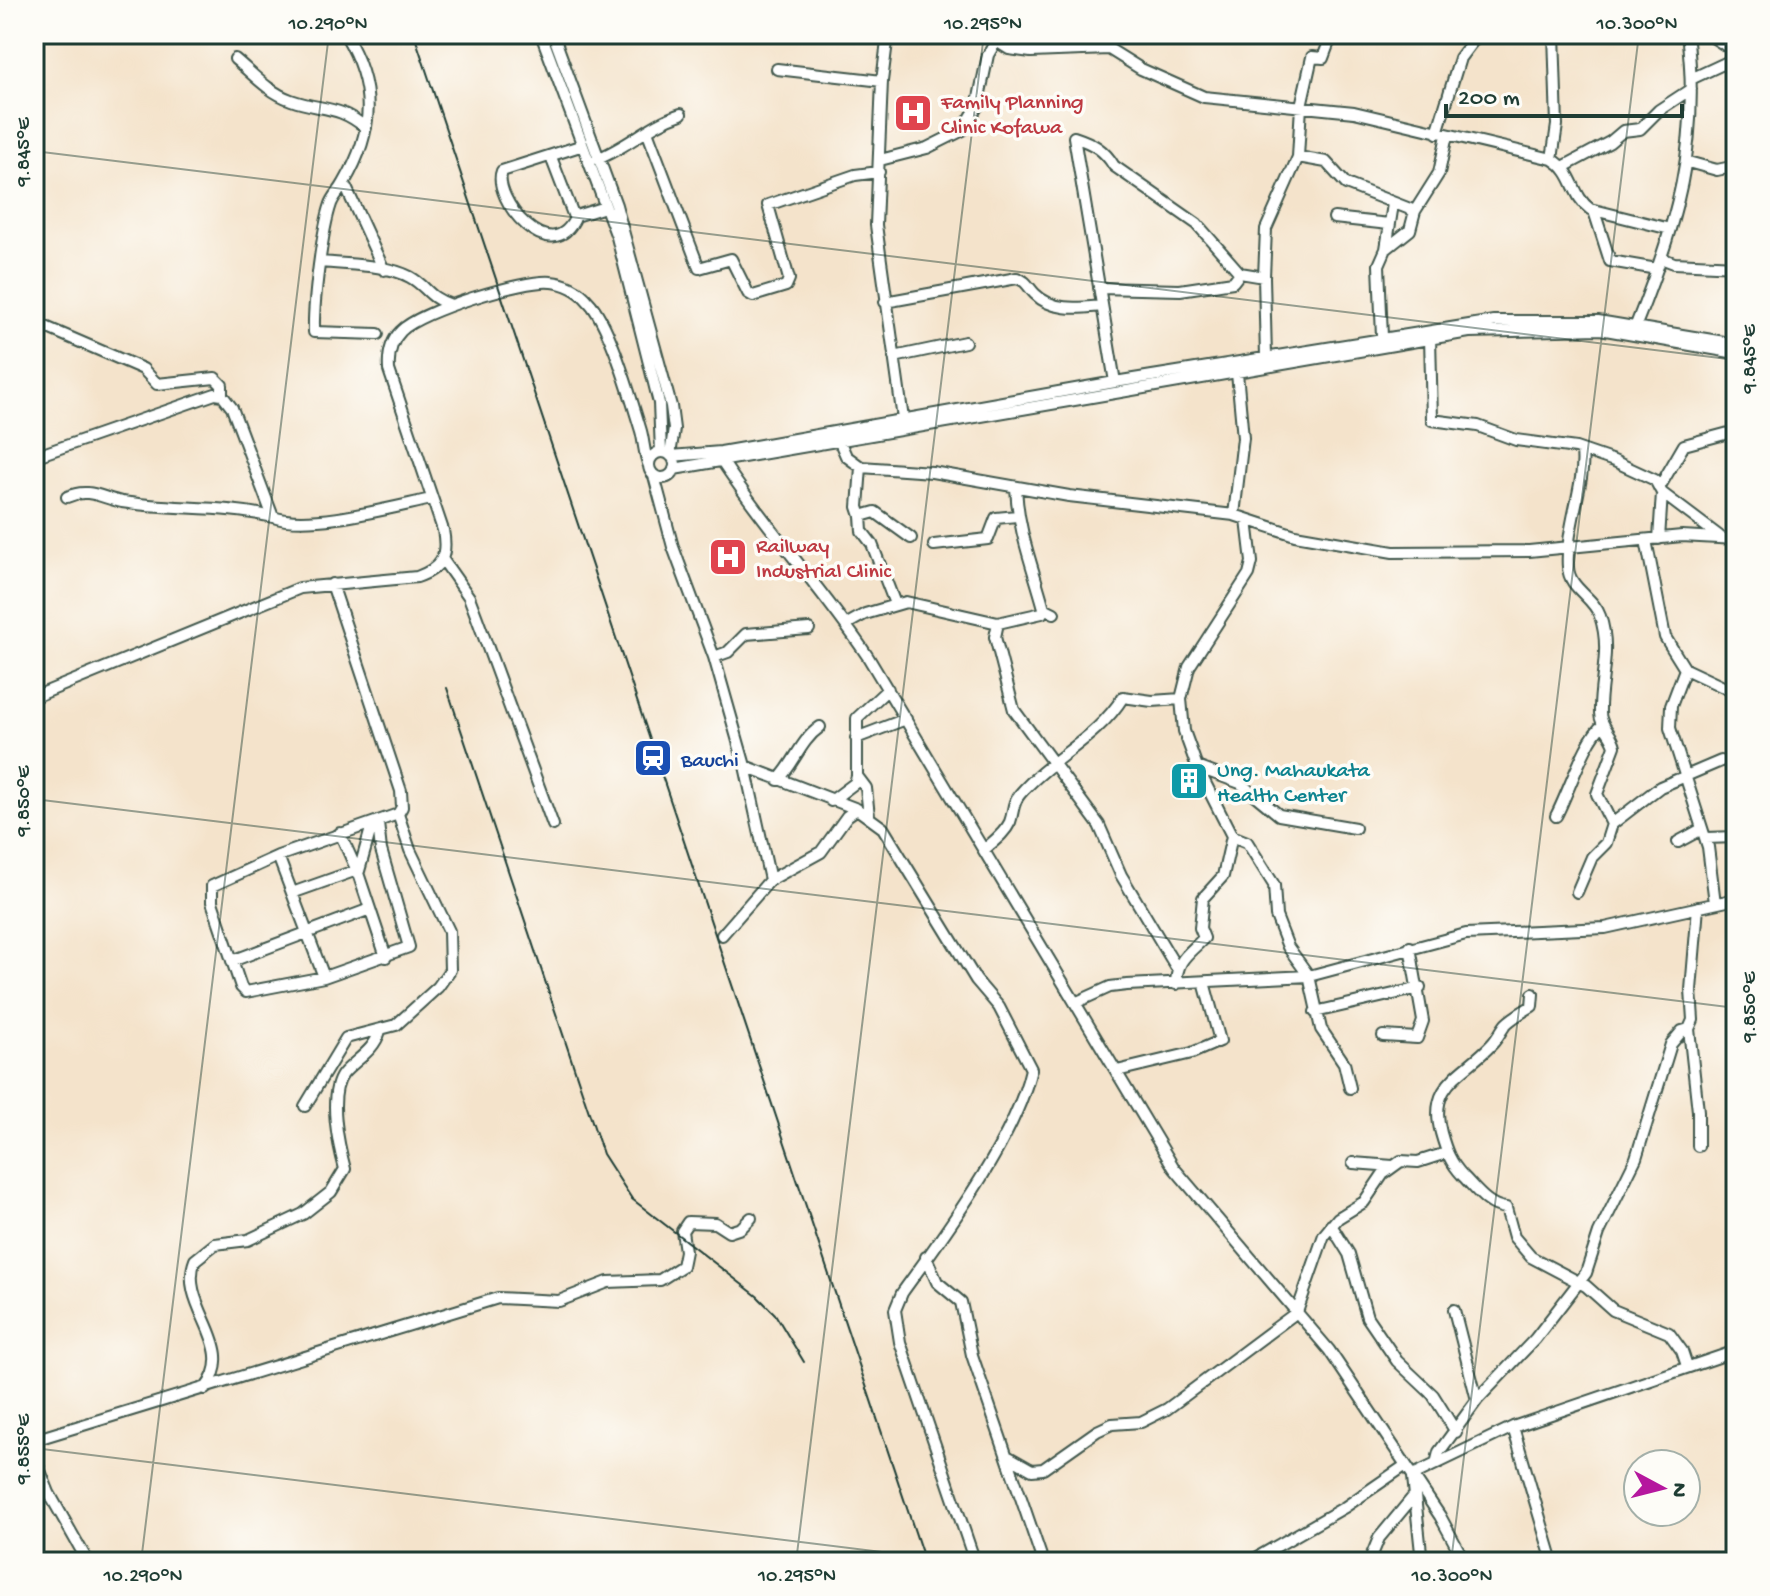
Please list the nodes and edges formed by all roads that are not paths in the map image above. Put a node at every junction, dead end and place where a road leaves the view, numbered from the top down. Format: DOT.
graph roads {
  1 [pos="345,34"];
  2 [pos="541,34"];
  3 [pos="553,34"];
  4 [pos="888,34"];
  5 [pos="985,34"];
  6 [pos="1332,34"];
  7 [pos="1478,34"];
  8 [pos="1554,34"];
  9 [pos="1687,34"];
  10 [pos="1708,34"];
  11 [pos="998,39"];
  12 [pos="1736,55"];
  13 [pos="235,59"];
  14 [pos="777,69"];
  15 [pos="882,81"];
  16 [pos="1692,84"];
  17 [pos="1301,106"];
  18 [pos="681,114"];
  19 [pos="366,128"];
  20 [pos="647,131"];
  21 [pos="1442,134"];
  22 [pos="580,146"];
  23 [pos="551,157"];
  24 [pos="1298,157"];
  25 [pos="597,159"];
  26 [pos="1552,159"];
  27 [pos="1688,162"];
  28 [pos="879,166"];
  29 [pos="1565,166"];
  30 [pos="1736,166"];
  31 [pos="344,183"];
  32 [pos="1393,204"];
  33 [pos="605,207"];
  34 [pos="1415,211"];
  35 [pos="1594,211"];
  36 [pos="574,217"];
  37 [pos="1334,218"];
  38 [pos="1389,224"];
  39 [pos="1670,229"];
  40 [pos="1386,249"];
  41 [pos="322,262"];
  42 [pos="1659,264"];
  43 [pos="1736,266"];
  44 [pos="384,270"];
  45 [pos="1240,273"];
  46 [pos="1264,277"];
  47 [pos="1099,288"];
  48 [pos="885,302"];
  49 [pos="451,305"];
  50 [pos="1102,306"];
  51 [pos="34,322"];
  52 [pos="1636,325"];
  53 [pos="378,334"];
  54 [pos="1382,337"];
  55 [pos="1430,337"];
  56 [pos="965,342"];
  57 [pos="1736,344"];
  58 [pos="1736,353"];
  59 [pos="894,357"];
  60 [pos="1266,357"];
  61 [pos="1237,373"];
  62 [pos="1115,382"];
  63 [pos="222,395"];
  64 [pos="903,419"];
  65 [pos="1736,431"];
  66 [pos="642,435"];
  67 [pos="839,440"];
  68 [pos="1582,452"];
  69 [pos="665,454"];
  70 [pos="34,457"];
  71 [pos="722,461"];
  72 [pos="861,467"];
  73 [pos="651,471"];
  74 [pos="671,473"];
  75 [pos="1016,488"];
  76 [pos="1661,490"];
  77 [pos="661,494"];
  78 [pos="67,497"];
  79 [pos="432,499"];
  80 [pos="1234,515"];
  81 [pos="861,516"];
  82 [pos="1017,516"];
  83 [pos="273,517"];
  84 [pos="1247,520"];
  85 [pos="1719,536"];
  86 [pos="911,538"];
  87 [pos="1659,539"];
  88 [pos="1736,539"];
  89 [pos="1646,540"];
  90 [pos="934,545"];
  91 [pos="1568,545"];
  92 [pos="443,560"];
  93 [pos="332,584"];
  94 [pos="895,604"];
  95 [pos="998,623"];
  96 [pos="847,624"];
  97 [pos="809,629"];
  98 [pos="714,657"];
  99 [pos="1685,669"];
  100 [pos="888,689"];
  101 [pos="1736,693"];
  102 [pos="34,697"];
  103 [pos="1181,699"];
  104 [pos="906,719"];
  105 [pos="1603,725"];
  106 [pos="820,727"];
  107 [pos="856,738"];
  108 [pos="1721,761"];
  109 [pos="1052,764"];
  110 [pos="745,766"];
  111 [pos="1197,767"];
  112 [pos="857,776"];
  113 [pos="1684,776"];
  114 [pos="778,780"];
  115 [pos="831,801"];
  116 [pos="857,809"];
  117 [pos="398,814"];
  118 [pos="869,816"];
  119 [pos="1556,816"];
  120 [pos="375,824"];
  121 [pos="1612,824"];
  122 [pos="553,825"];
  123 [pos="1355,828"];
  124 [pos="340,833"];
  125 [pos="1704,833"];
  126 [pos="1232,836"];
  127 [pos="1736,837"];
  128 [pos="1678,842"];
  129 [pos="985,849"];
  130 [pos="278,856"];
  131 [pos="358,872"];
  132 [pos="770,880"];
  133 [pos="1577,892"];
  134 [pos="292,893"];
  135 [pos="1736,899"];
  136 [pos="1715,903"];
  137 [pos="1698,907"];
  138 [pos="370,909"];
  139 [pos="308,934"];
  140 [pos="722,935"];
  141 [pos="1410,947"];
  142 [pos="386,957"];
  143 [pos="232,961"];
  144 [pos="1176,967"];
  145 [pos="1309,976"];
  146 [pos="324,977"];
  147 [pos="1204,982"];
  148 [pos="1176,984"];
  149 [pos="1420,988"];
  150 [pos="1533,994"];
  151 [pos="1077,1002"];
  152 [pos="1315,1012"];
  153 [pos="1689,1029"];
  154 [pos="380,1031"];
  155 [pos="1383,1036"];
  156 [pos="1117,1071"];
  157 [pos="1350,1088"];
  158 [pos="305,1106"];
  159 [pos="1698,1146"];
  160 [pos="1446,1153"];
  161 [pos="1353,1163"];
  162 [pos="1393,1166"];
  163 [pos="751,1218"];
  164 [pos="1331,1225"];
  165 [pos="926,1257"];
  166 [pos="1578,1282"];
  167 [pos="1454,1310"];
  168 [pos="1297,1312"];
  169 [pos="1736,1351"];
  170 [pos="1687,1366"];
  171 [pos="205,1389"];
  172 [pos="1477,1400"];
  173 [pos="1513,1427"];
  174 [pos="1456,1432"];
  175 [pos="34,1440"];
  176 [pos="34,1456"];
  177 [pos="1009,1457"];
  178 [pos="1436,1464"];
  179 [pos="1406,1465"];
  180 [pos="1413,1475"];
  181 [pos="1413,1497"];
  182 [pos="1257,1560"];
  183 [pos="88,1562"];
  184 [pos="975,1562"];
  185 [pos="1043,1562"];
  186 [pos="1369,1562"];
  187 [pos="1422,1562"];
  188 [pos="1465,1562"];
  189 [pos="1553,1562"];
  1 -- 19 [label="street"];
  2 -- 22 [label="street"];
  3 -- 25 [label="street"];
  4 -- 15 [label="street"];
  5 -- 11 [label="street"];
  6 -- 17 [label="street"];
  7 -- 21 [label="street"];
  8 -- 26 [label="street"];
  9 -- 16 [label="street"];
  10 -- 12 [label="street"];
  11 -- 17 [label="street"];
  11 -- 28 [label="street"];
  12 -- 16 [label="street"];
  13 -- 19 [label="street"];
  14 -- 15 [label="street"];
  15 -- 28 [label="street"];
  16 -- 27 [label="street"];
  16 -- 29 [label="street"];
  17 -- 21 [label="street"];
  17 -- 24 [label="street"];
  18 -- 20 [label="street"];
  19 -- 31 [label="street"];
  20 -- 25 [label="street"];
  20 -- 28 [label="street"];
  21 -- 26 [label="street"];
  21 -- 34 [label="street"];
  22 -- 23 [label="street"];
  22 -- 33 [label="street"];
  23 -- 36 [label="street"];
  23 -- 36 [label="street"];
  24 -- 32 [label="street"];
  24 -- 46 [label="street"];
  25 -- 69 [label="street"];
  26 -- 29 [label="street"];
  27 -- 30 [label="street"];
  27 -- 39 [label="street"];
  28 -- 48 [label="street"];
  29 -- 35 [label="street"];
  31 -- 41 [label="street"];
  31 -- 44 [label="street"];
  32 -- 34 [label="street"];
  32 -- 38 [label="street"];
  33 -- 36 [label="street"];
  33 -- 69 [label="street"];
  34 -- 40 [label="street"];
  35 -- 39 [label="street"];
  35 -- 42 [label="street"];
  37 -- 38 [label="street"];
  38 -- 40 [label="street"];
  39 -- 42 [label="street"];
  40 -- 54 [label="street"];
  41 -- 44 [label="street"];
  41 -- 53 [label="street"];
  42 -- 43 [label="street"];
  42 -- 52 [label="street"];
  44 -- 49 [label="street"];
  45 -- 46 [label="street"];
  45 -- 47 [label="street"];
  45 -- 47 [label="street"];
  46 -- 60 [label="street"];
  47 -- 50 [label="street"];
  48 -- 50 [label="street"];
  48 -- 59 [label="street"];
  49 -- 66 [label="street"];
  49 -- 79 [label="street"];
  50 -- 62 [label="street"];
  51 -- 63 [label="street"];
  52 -- 54 [label="street"];
  52 -- 57 [label="street"];
  54 -- 60 [label="street"];
  55 -- 58 [label="street"];
  55 -- 61 [label="street"];
  55 -- 68 [label="street"];
  56 -- 59 [label="street"];
  59 -- 64 [label="street"];
  60 -- 62 [label="street"];
  61 -- 67 [label="street"];
  61 -- 80 [label="street"];
  62 -- 64 [label="street"];
  63 -- 70 [label="street"];
  63 -- 83 [label="street"];
  64 -- 69 [label="street"];
  65 -- 76 [label="street"];
  66 -- 69 [label="street"];
  66 -- 73 [label="street"];
  67 -- 71 [label="street"];
  67 -- 72 [label="street"];
  68 -- 76 [label="street"];
  68 -- 91 [label="street"];
  69 -- 73 [label="street"];
  69 -- 74 [label="street"];
  71 -- 74 [label="street"];
  71 -- 96 [label="street"];
  72 -- 75 [label="street"];
  72 -- 81 [label="street"];
  73 -- 74 [label="street"];
  73 -- 77 [label="street"];
  74 -- 77 [label="street"];
  75 -- 80 [label="street"];
  75 -- 82 [label="street"];
  76 -- 85 [label="street"];
  76 -- 87 [label="street"];
  77 -- 98 [label="street"];
  78 -- 83 [label="street"];
  79 -- 83 [label="street"];
  79 -- 92 [label="street"];
  80 -- 84 [label="street"];
  81 -- 86 [label="street"];
  81 -- 94 [label="street"];
  82 -- 90 [label="street"];
  82 -- 95 [label="street"];
  84 -- 91 [label="street"];
  84 -- 103 [label="street"];
  85 -- 87 [label="street"];
  85 -- 88 [label="street"];
  87 -- 89 [label="street"];
  89 -- 91 [label="street"];
  89 -- 99 [label="street"];
  91 -- 105 [label="street"];
  92 -- 93 [label="street"];
  92 -- 122 [label="street"];
  93 -- 102 [label="street"];
  93 -- 117 [label="street"];
  94 -- 95 [label="street"];
  94 -- 96 [label="street"];
  95 -- 109 [label="street"];
  96 -- 100 [label="street"];
  97 -- 98 [label="street"];
  98 -- 110 [label="street"];
  99 -- 101 [label="street"];
  99 -- 113 [label="street"];
  100 -- 104 [label="street"];
  100 -- 107 [label="street"];
  103 -- 109 [label="street"];
  103 -- 111 [label="street"];
  104 -- 107 [label="street"];
  104 -- 129 [label="street"];
  105 -- 119 [label="street"];
  105 -- 121 [label="street"];
  106 -- 114 [label="street"];
  107 -- 112 [label="street"];
  108 -- 113 [label="street"];
  109 -- 129 [label="street"];
  109 -- 144 [label="street"];
  110 -- 114 [label="street"];
  110 -- 132 [label="street"];
  111 -- 123 [label="street"];
  111 -- 126 [label="street"];
  112 -- 115 [label="street"];
  112 -- 118 [label="street"];
  113 -- 121 [label="street"];
  113 -- 125 [label="street"];
  114 -- 115 [label="street"];
  115 -- 116 [label="street"];
  116 -- 118 [label="street"];
  116 -- 132 [label="street"];
  117 -- 120 [label="street"];
  117 -- 154 [label="street"];
  118 -- 165 [label="street"];
  120 -- 124 [label="street"];
  120 -- 131 [label="street"];
  120 -- 142 [label="street"];
  121 -- 133 [label="street"];
  124 -- 130 [label="street"];
  124 -- 131 [label="street"];
  125 -- 127 [label="street"];
  125 -- 128 [label="street"];
  125 -- 136 [label="street"];
  126 -- 144 [label="street"];
  126 -- 145 [label="street"];
  129 -- 151 [label="street"];
  130 -- 134 [label="street"];
  130 -- 143 [label="street"];
  131 -- 134 [label="street"];
  131 -- 138 [label="street"];
  132 -- 140 [label="street"];
  134 -- 139 [label="street"];
  135 -- 136 [label="street"];
  136 -- 137 [label="street"];
  137 -- 141 [label="street"];
  137 -- 153 [label="street"];
  138 -- 139 [label="street"];
  138 -- 142 [label="street"];
  139 -- 143 [label="street"];
  139 -- 146 [label="street"];
  141 -- 145 [label="street"];
  141 -- 149 [label="street"];
  142 -- 146 [label="street"];
  143 -- 146 [label="street"];
  144 -- 148 [label="street"];
  145 -- 147 [label="street"];
  145 -- 152 [label="street"];
  147 -- 148 [label="street"];
  147 -- 156 [label="street"];
  148 -- 151 [label="street"];
  149 -- 152 [label="street"];
  149 -- 155 [label="street"];
  150 -- 160 [label="street"];
  151 -- 156 [label="street"];
  152 -- 157 [label="street"];
  153 -- 159 [label="street"];
  153 -- 166 [label="street"];
  154 -- 158 [label="street"];
  154 -- 171 [label="street"];
  156 -- 168 [label="street"];
  160 -- 162 [label="street"];
  160 -- 166 [label="street"];
  161 -- 162 [label="street"];
  162 -- 164 [label="street"];
  163 -- 171 [label="street"];
  164 -- 168 [label="street"];
  164 -- 174 [label="street"];
  165 -- 177 [label="street"];
  165 -- 184 [label="street"];
  166 -- 170 [label="street"];
  166 -- 172 [label="street"];
  167 -- 172 [label="street"];
  168 -- 177 [label="street"];
  168 -- 179 [label="street"];
  169 -- 170 [label="street"];
  170 -- 173 [label="street"];
  171 -- 175 [label="street"];
  172 -- 174 [label="street"];
  173 -- 178 [label="street"];
  173 -- 189 [label="street"];
  174 -- 178 [label="street"];
  176 -- 183 [label="street"];
  177 -- 185 [label="street"];
  178 -- 180 [label="street"];
  179 -- 180 [label="street"];
  179 -- 182 [label="street"];
  180 -- 181 [label="street"];
  180 -- 188 [label="street"];
  181 -- 186 [label="street"];
  181 -- 187 [label="street"];
}
